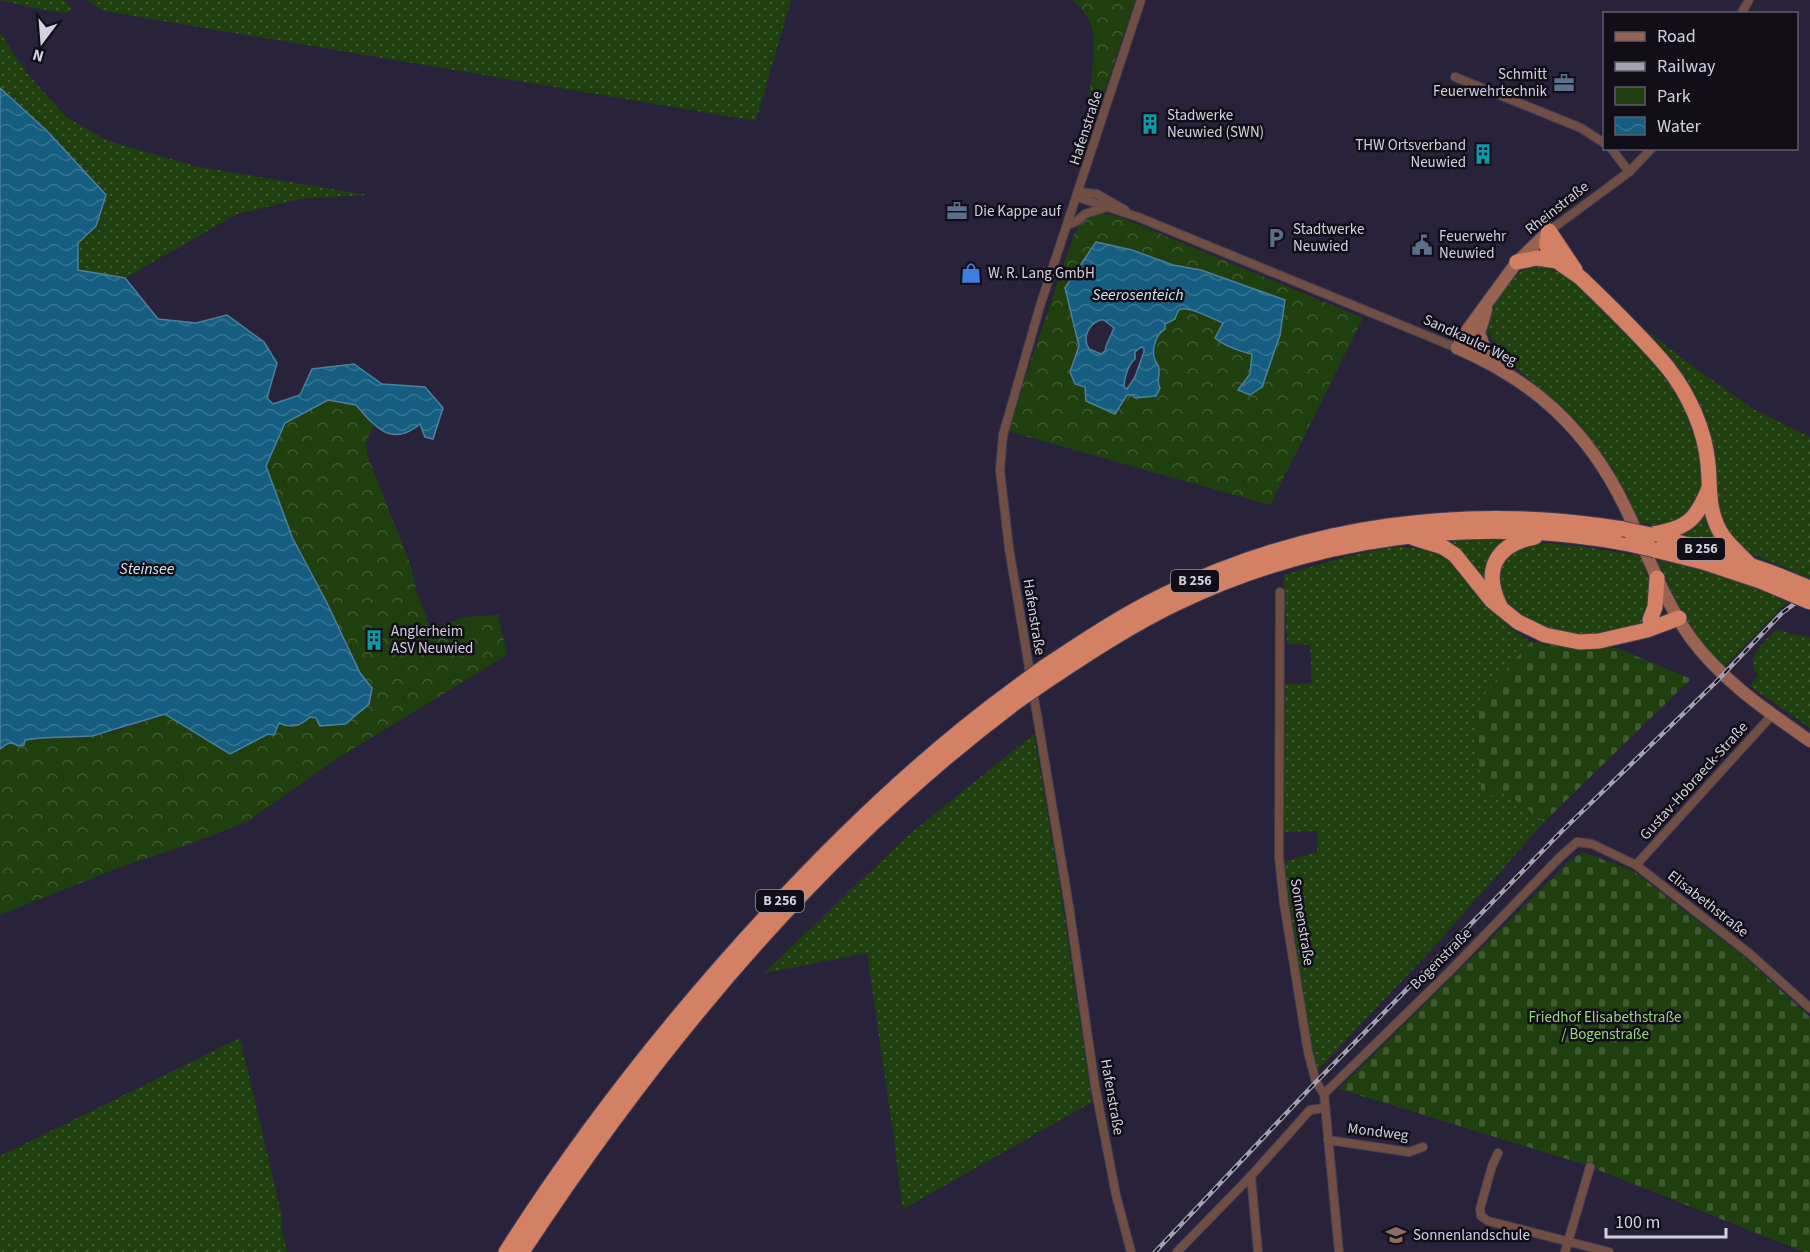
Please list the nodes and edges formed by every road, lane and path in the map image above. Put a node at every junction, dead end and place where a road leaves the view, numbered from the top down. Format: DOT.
graph roads {
  1 [pos="1141,0"];
  2 [pos="1455,77"];
  3 [pos="1603,142"];
  4 [pos="1612,150"];
  5 [pos="1650,150"];
  6 [pos="1629,172"];
  7 [pos="1078,195"];
  8 [pos="1104,208"];
  9 [pos="1138,217"];
  10 [pos="1068,225"];
  11 [pos="1549,231"];
  12 [pos="1557,261"];
  13 [pos="1517,262"];
  14 [pos="1580,278"];
  15 [pos="1488,302"];
  16 [pos="1479,333"];
  17 [pos="1457,348"];
  18 [pos="1502,369"];
  19 [pos="1709,488"];
  20 [pos="1556,533"];
  21 [pos="1408,536"];
  22 [pos="1653,542"];
  23 [pos="1750,565"];
  24 [pos="1767,577"];
  25 [pos="1657,578"];
  26 [pos="1810,588"];
  27 [pos="1280,591"];
  28 [pos="1810,602"];
  29 [pos="1501,609"];
  30 [pos="1679,618"];
  31 [pos="1650,620"];
  32 [pos="1631,633"];
  33 [pos="1045,674"];
  34 [pos="1014,696"];
  35 [pos="1773,714"];
  36 [pos="1810,741"];
  37 [pos="1577,842"];
  38 [pos="1636,865"];
  39 [pos="1810,1008"];
  40 [pos="1324,1094"];
  41 [pos="1324,1108"];
  42 [pos="1328,1140"];
  43 [pos="1423,1147"];
  44 [pos="1498,1153"];
  45 [pos="1590,1167"];
  46 [pos="1251,1176"];
  47 [pos="1568,1240"];
  48 [pos="506,1252"];
  49 [pos="522,1252"];
  50 [pos="1131,1252"];
  51 [pos="1177,1252"];
  52 [pos="1258,1252"];
  53 [pos="1339,1252"];
  54 [pos="1565,1252"];
  55 [pos="1609,1252"];
  1 -- 7 [label="street, Hafenstraße"];
  2 -- 3 [label="street"];
  4 -- 6 [label="street"];
  5 -- 6 [label="street, Rheinstraße"];
  6 -- 11 [label="street, Rheinstraße"];
  7 -- 8 [label="street, Sandkauler Weg"];
  7 -- 9 [label="street, Sandkauler Weg"];
  7 -- 10 [label="street, Hafenstraße"];
  8 -- 9 [label="street, Sandkauler Weg"];
  8 -- 10 [label="street"];
  9 -- 17 [label="street, Sandkauler Weg"];
  10 -- 50 [label="street, Hafenstraße"];
  11 -- 12 [label="highway"];
  11 -- 13 [label="street, Rheinstraße"];
  11 -- 14 [label="highway"];
  12 -- 13 [label="highway"];
  12 -- 14 [label="highway"];
  13 -- 15 [label="street, Rheinstraße"];
  14 -- 19 [label="highway"];
  15 -- 16 [label="street, Rheinstraße"];
  15 -- 17 [label="street, Rheinstraße"];
  16 -- 17 [label="street"];
  16 -- 18 [label="street"];
  17 -- 18 [label="street, Sandkauler Weg"];
  18 -- 25 [label="street, Sandkauler Weg"];
  19 -- 22 [label="highway"];
  19 -- 23 [label="highway"];
  20 -- 21 [label="highway, B 256"];
  20 -- 22 [label="highway, B 256, bridge"];
  20 -- 29 [label="highway"];
  21 -- 29 [label="highway"];
  21 -- 33 [label="highway, B 256"];
  22 -- 23 [label="highway, B 256"];
  22 -- 24 [label="highway, B 256"];
  22 -- 33 [label="highway, B 256, bridge"];
  23 -- 24 [label="highway, B 256"];
  24 -- 26 [label="highway, B 256, bridge"];
  24 -- 28 [label="highway, B 256, bridge"];
  25 -- 30 [label="street, Sandkauler Weg"];
  25 -- 31 [label="highway"];
  27 -- 40 [label="street, Sonnenstraße"];
  29 -- 32 [label="highway"];
  30 -- 31 [label="highway"];
  30 -- 32 [label="highway"];
  30 -- 35 [label="street, Sandkauler Weg"];
  31 -- 32 [label="highway"];
  33 -- 34 [label="highway, B 256, bridge"];
  34 -- 48 [label="highway, B 256"];
  34 -- 49 [label="highway, B 256"];
  35 -- 36 [label="street, Sandkauler Weg"];
  35 -- 38 [label="street, Gustav-Hobraeck-Straße"];
  37 -- 38 [label="street, Elisabethstraße"];
  37 -- 40 [label="street, Bogenstraße"];
  38 -- 39 [label="street, Elisabethstraße"];
  40 -- 41 [label="street, Sonnenstraße"];
  41 -- 42 [label="street, Sonnenstraße"];
  41 -- 46 [label="street"];
  42 -- 43 [label="street, Mondweg"];
  42 -- 53 [label="street, Sonnenstraße"];
  44 -- 47 [label="street"];
  45 -- 47 [label="street"];
  46 -- 51 [label="street"];
  46 -- 52 [label="street"];
  47 -- 54 [label="street"];
  47 -- 55 [label="street"];
}
